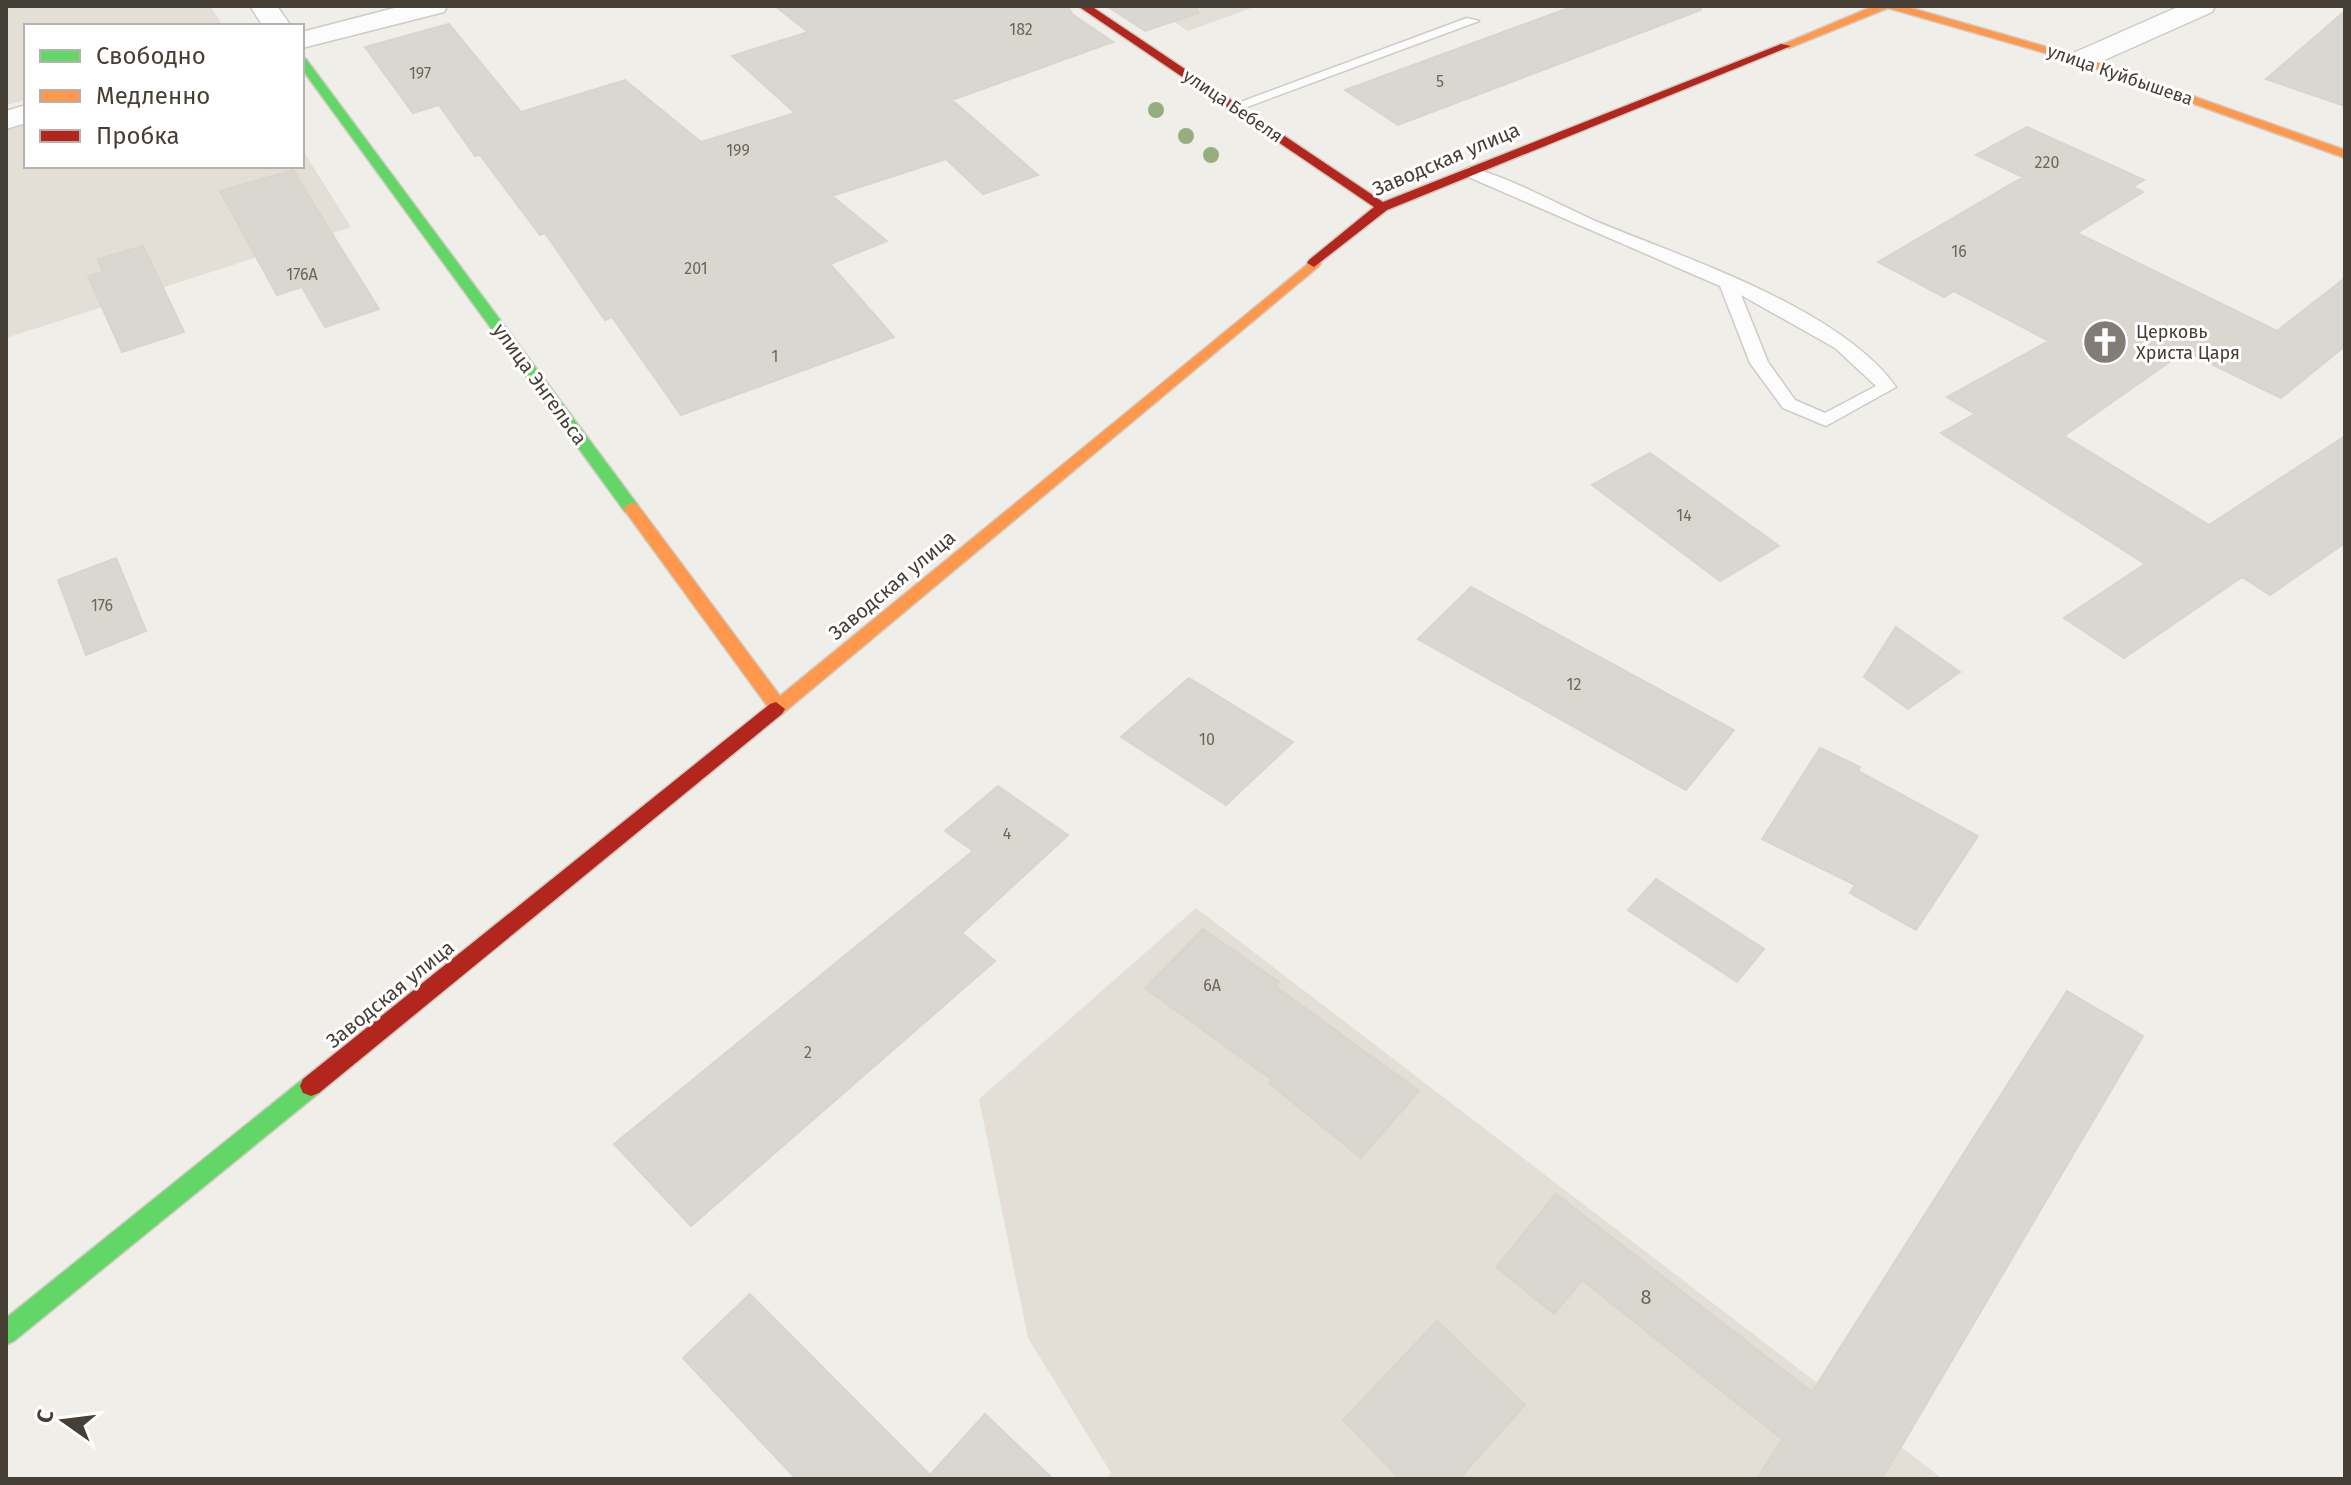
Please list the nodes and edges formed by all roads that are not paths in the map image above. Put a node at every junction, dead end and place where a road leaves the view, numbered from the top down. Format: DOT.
graph roads {
  1 [pos="263,6"];
  2 [pos="434,6"];
  3 [pos="1084,6"];
  4 [pos="1884,6"];
  5 [pos="1892,6"];
  6 [pos="2202,6"];
  7 [pos="1472,21"];
  8 [pos="276,24"];
  9 [pos="304,39"];
  10 [pos="2081,60"];
  11 [pos="304,64"];
  12 [pos="1234,107"];
  13 [pos="2345,154"];
  14 [pos="1469,172"];
  15 [pos="1382,207"];
  16 [pos="1728,284"];
  17 [pos="778,707"];
  18 [pos="6,1333"];
  1 -- 8 [label="street"];
  2 -- 9 [label="street"];
  3 -- 12 [label="street, улица Бебеля"];
  4 -- 14 [label="street, Заводская улица"];
  5 -- 10 [label="street, улица Куйбышева"];
  6 -- 10 [label="street"];
  7 -- 12 [label="lane"];
  10 -- 13 [label="street, улица Куйбышева"];
  11 -- 17 [label="street, улица Энгельса"];
  12 -- 15 [label="street, улица Бебеля"];
  14 -- 15 [label="street, Заводская улица"];
  14 -- 16 [label="lane"];
  15 -- 17 [label="street, Заводская улица"];
  16 -- 16 [label="lane"];
  17 -- 18 [label="street, Заводская улица"];
}
